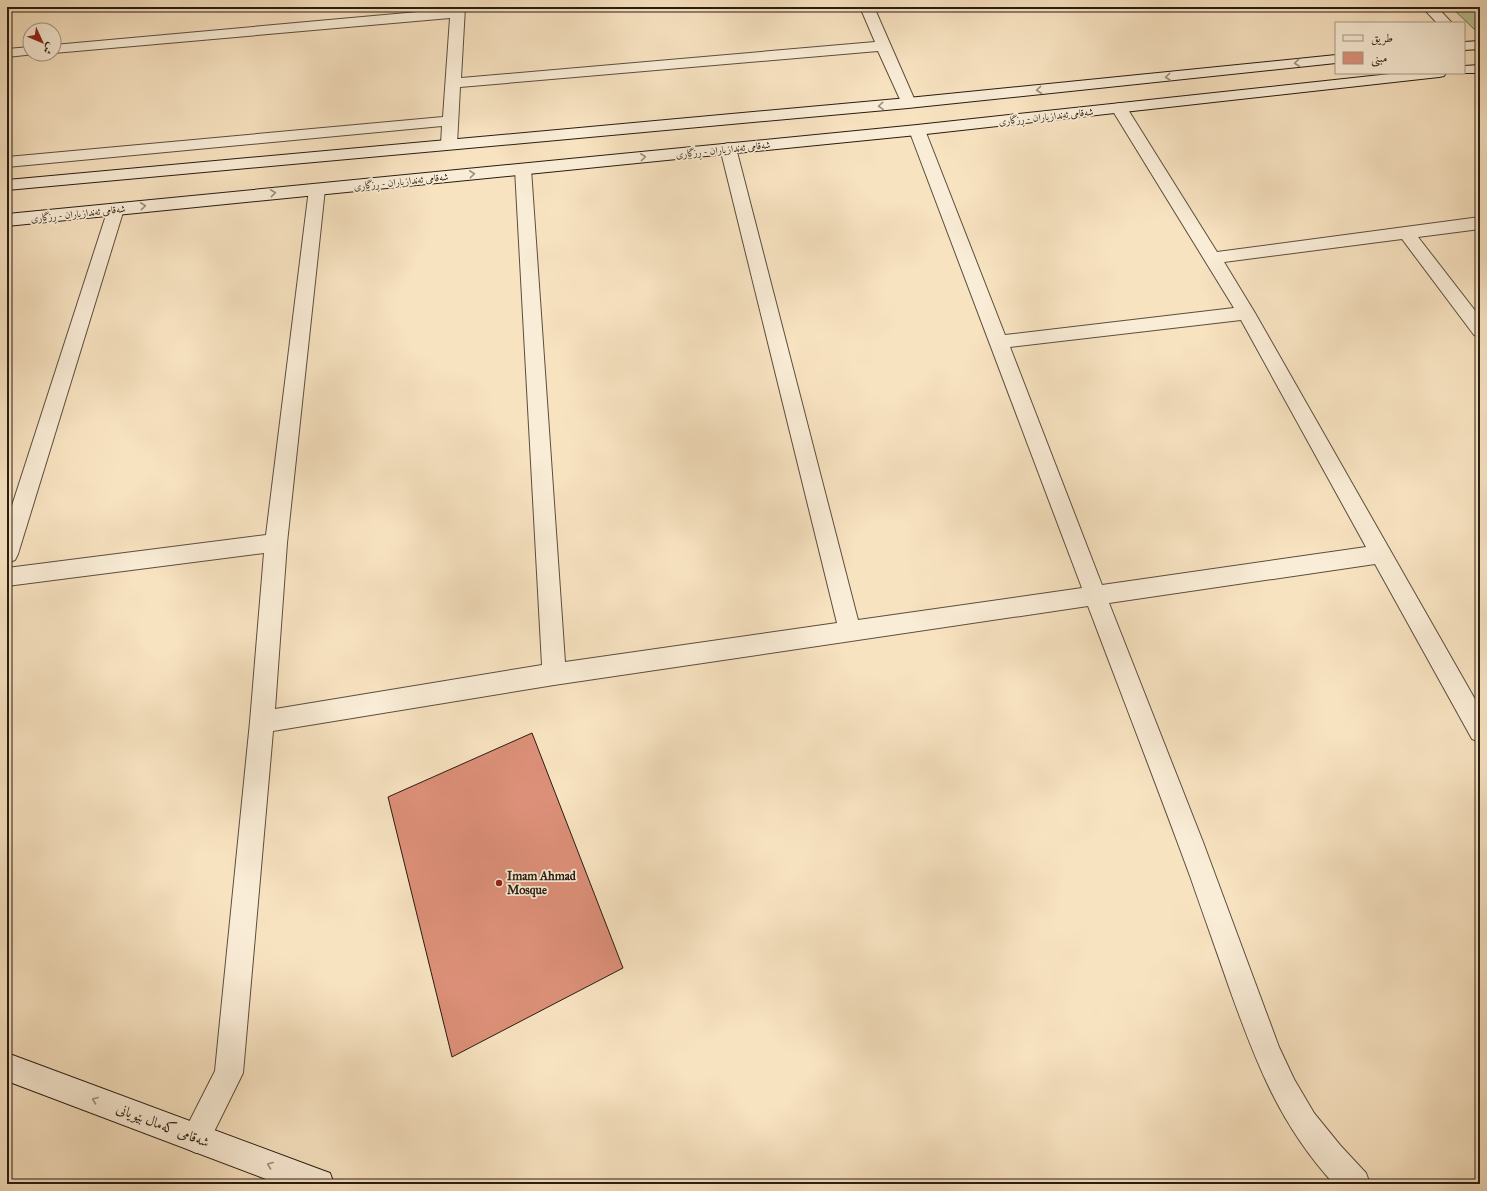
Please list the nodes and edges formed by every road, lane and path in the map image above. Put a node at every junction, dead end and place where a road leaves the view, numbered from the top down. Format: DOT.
graph roads {
  1 [pos="867,7"];
  2 [pos="1429,7"];
  3 [pos="458,10"];
  4 [pos="1444,22"];
  5 [pos="883,46"];
  6 [pos="62,48"];
  7 [pos="22,52"];
  8 [pos="7,53"];
  9 [pos="1335,59"];
  10 [pos="1480,69"];
  11 [pos="1465,70"];
  12 [pos="1430,74"];
  13 [pos="453,83"];
  14 [pos="908,103"];
  15 [pos="1119,108"];
  16 [pos="451,121"];
  17 [pos="610,130"];
  18 [pos="916,130"];
  19 [pos="449,144"];
  20 [pos="728,148"];
  21 [pos="614,160"];
  22 [pos="7,162"];
  23 [pos="523,168"];
  24 [pos="7,185"];
  25 [pos="317,189"];
  26 [pos="116,209"];
  27 [pos="7,220"];
  28 [pos="1480,224"];
  29 [pos="1407,234"];
  30 [pos="1213,258"];
  31 [pos="1246,313"];
  32 [pos="1480,330"];
  33 [pos="998,342"];
  34 [pos="276,543"];
  35 [pos="7,554"];
  36 [pos="1380,554"];
  37 [pos="7,577"];
  38 [pos="1096,596"];
  39 [pos="850,632"];
  40 [pos="554,674"];
  41 [pos="262,722"];
  42 [pos="1480,731"];
  43 [pos="7,1067"];
  44 [pos="196,1138"];
  45 [pos="319,1184"];
  46 [pos="1355,1184"];
  1 -- 5 [label="street"];
  2 -- 4 [label="street"];
  3 -- 6 [label="street"];
  3 -- 13 [label="street"];
  5 -- 13 [label="street"];
  5 -- 14 [label="street"];
  7 -- 8 [label="street"];
  9 -- 14 [label="street, one-way"];
  10 -- 11 [label="street"];
  12 -- 15 [label="street, شەقامی ئەندازیاران - ڕزگاری"];
  13 -- 16 [label="street"];
  14 -- 17 [label="street, one-way"];
  15 -- 18 [label="street, شەقامی ئەندازیاران - ڕزگاری"];
  15 -- 30 [label="street"];
  16 -- 19 [label="street"];
  16 -- 22 [label="street"];
  17 -- 19 [label="street"];
  17 -- 21 [label="street"];
  18 -- 20 [label="street, شەقامی ئەندازیاران - ڕزگاری"];
  18 -- 33 [label="street"];
  19 -- 24 [label="street"];
  21 -- 20 [label="street, شەقامی ئەندازیاران - ڕزگاری, one-way"];
  20 -- 39 [label="street"];
  21 -- 23 [label="street, شەقامی ئەندازیاران - ڕزگاری"];
  25 -- 23 [label="street, شەقامی ئەندازیاران - ڕزگاری, one-way"];
  23 -- 40 [label="street"];
  26 -- 25 [label="street, شەقامی ئەندازیاران - ڕزگاری, one-way"];
  25 -- 34 [label="street"];
  26 -- 27 [label="street, شەقامی ئەندازیاران - ڕزگاری"];
  26 -- 35 [label="street"];
  28 -- 29 [label="street"];
  29 -- 30 [label="street"];
  29 -- 32 [label="street"];
  30 -- 31 [label="street"];
  31 -- 33 [label="street"];
  31 -- 36 [label="street"];
  33 -- 38 [label="street"];
  34 -- 37 [label="street"];
  34 -- 41 [label="street"];
  36 -- 38 [label="street"];
  36 -- 42 [label="street"];
  38 -- 39 [label="street"];
  38 -- 46 [label="street"];
  39 -- 40 [label="street"];
  40 -- 41 [label="street"];
  41 -- 44 [label="street"];
  44 -- 43 [label="street, شەقامی کەمال بێویانی, one-way"];
  45 -- 44 [label="street, شەقامی کەمال بێویانی, one-way"];
}
